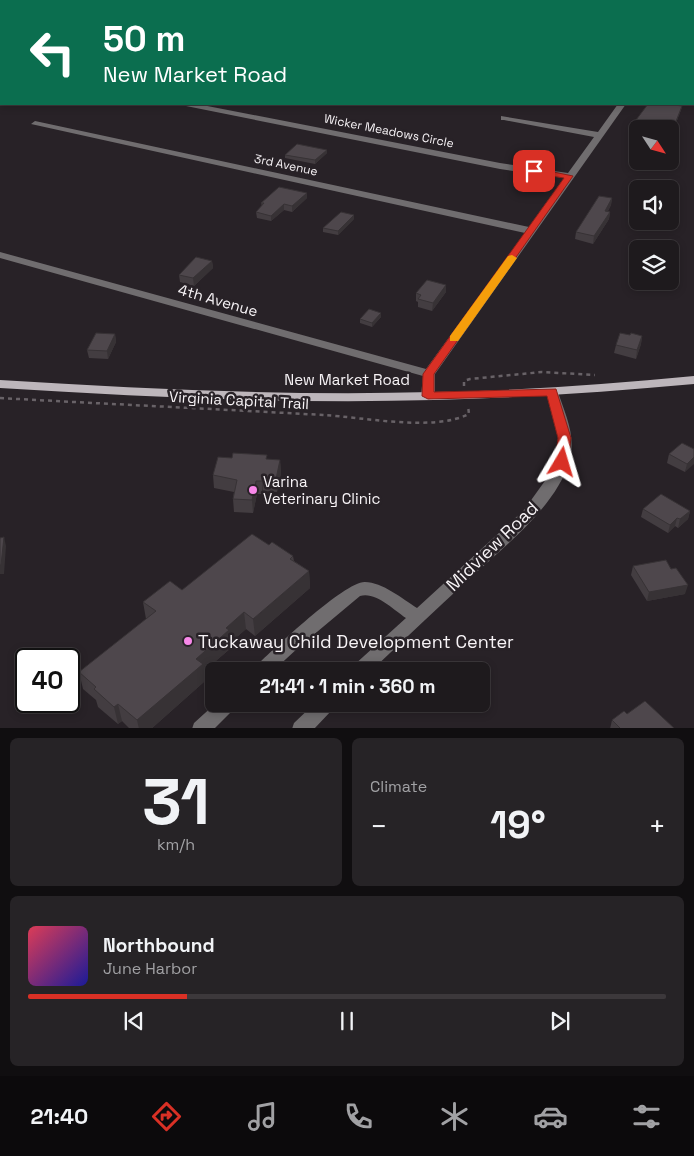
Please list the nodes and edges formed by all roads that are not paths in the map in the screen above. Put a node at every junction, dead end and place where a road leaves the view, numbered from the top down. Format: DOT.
graph roads {
  1 [pos="191,105"];
  2 [pos="621,105"];
  3 [pos="504,118"];
  4 [pos="35,124"];
  5 [pos="600,135"];
  6 [pos="567,179"];
  7 [pos="531,231"];
  8 [pos="0,255"];
  9 [pos="429,374"];
  10 [pos="694,380"];
  11 [pos="0,384"];
  12 [pos="552,392"];
  13 [pos="428,396"];
  14 [pos="418,617"];
  15 [pos="272,662"];
  16 [pos="369,662"];
  17 [pos="218,712"];
  18 [pos="318,712"];
  19 [pos="201,728"];
  20 [pos="301,728"];
  1 -- 6 [label="street, Wicker Meadows Circle"];
  2 -- 5 [label="street"];
  3 -- 5 [label="street"];
  4 -- 7 [label="street, 3rd Avenue"];
  5 -- 6 [label="street"];
  6 -- 7 [label="street"];
  7 -- 9 [label="street"];
  8 -- 9 [label="street, 4th Avenue"];
  9 -- 13 [label="street"];
  10 -- 12 [label="main road, New Market Road"];
  11 -- 13 [label="main road, New Market Road"];
  12 -- 13 [label="main road, New Market Road"];
  12 -- 14 [label="street, Midview Road"];
  14 -- 15 [label="street"];
  14 -- 16 [label="street, Midview Road"];
  17 -- 19 [label="street"];
  18 -- 20 [label="street"];
}
